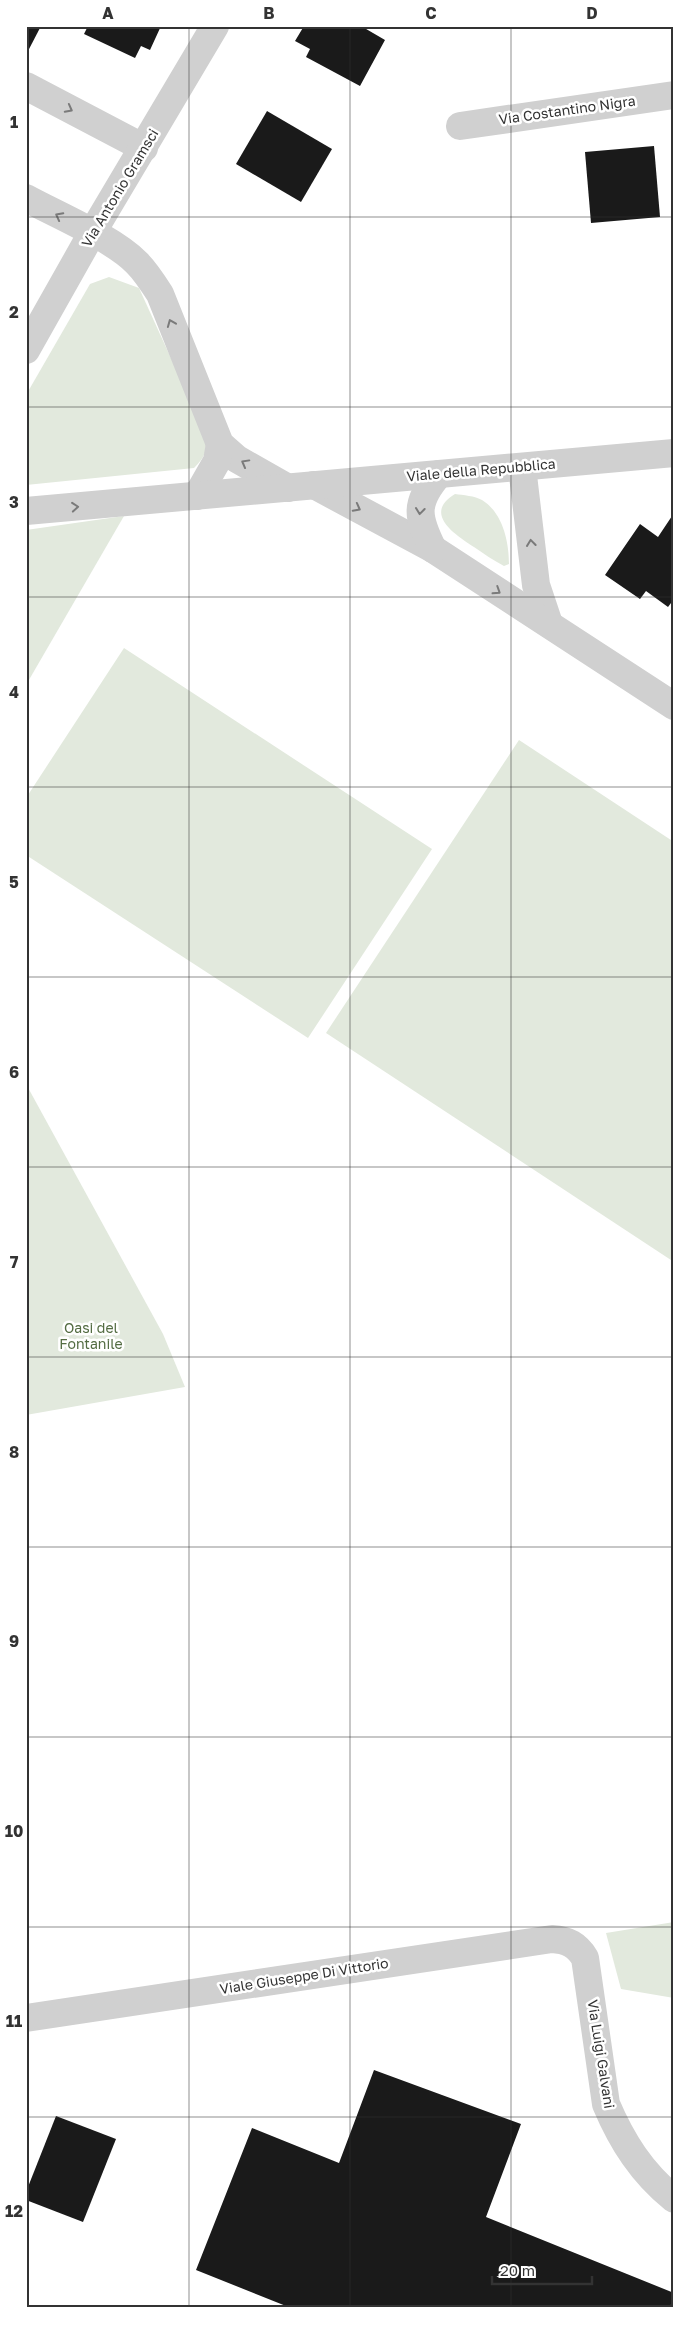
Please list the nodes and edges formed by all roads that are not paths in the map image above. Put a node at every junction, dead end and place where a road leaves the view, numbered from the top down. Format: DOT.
graph roads {
  1 [pos="215,26"];
  2 [pos="26,86"];
  3 [pos="674,95"];
  4 [pos="460,126"];
  5 [pos="144,148"];
  6 [pos="26,198"];
  7 [pos="92,233"];
  8 [pos="26,350"];
  9 [pos="220,444"];
  10 [pos="674,453"];
  11 [pos="522,466"];
  12 [pos="439,474"];
  13 [pos="314,485"];
  14 [pos="288,488"];
  15 [pos="197,496"];
  16 [pos="26,512"];
  17 [pos="433,549"];
  18 [pos="549,624"];
  19 [pos="674,706"];
  20 [pos="580,1949"];
  21 [pos="26,2018"];
  22 [pos="674,2199"];
  1 -- 5 [label="street, Via Antonio Gramsci"];
  2 -- 5 [label="street, one-way"];
  3 -- 4 [label="street, Via Costantino Nigra"];
  5 -- 7 [label="street, Via Antonio Gramsci"];
  7 -- 6 [label="street, one-way"];
  7 -- 8 [label="street, Via Antonio Gramsci"];
  9 -- 7 [label="street, one-way"];
  14 -- 9 [label="street, one-way"];
  9 -- 15 [label="street"];
  10 -- 11 [label="street, Viale della Repubblica"];
  11 -- 12 [label="street, Viale della Repubblica"];
  18 -- 11 [label="street, one-way"];
  12 -- 13 [label="street, Viale della Repubblica"];
  12 -- 17 [label="street, one-way"];
  13 -- 14 [label="street, Viale della Repubblica"];
  13 -- 17 [label="street, one-way"];
  14 -- 15 [label="street, Viale della Repubblica"];
  16 -- 15 [label="street, Viale della Repubblica, one-way"];
  17 -- 18 [label="street, one-way"];
  18 -- 19 [label="street"];
  20 -- 21 [label="street, Viale Giuseppe Di Vittorio"];
  20 -- 22 [label="street, Via Luigi Galvani"];
}
